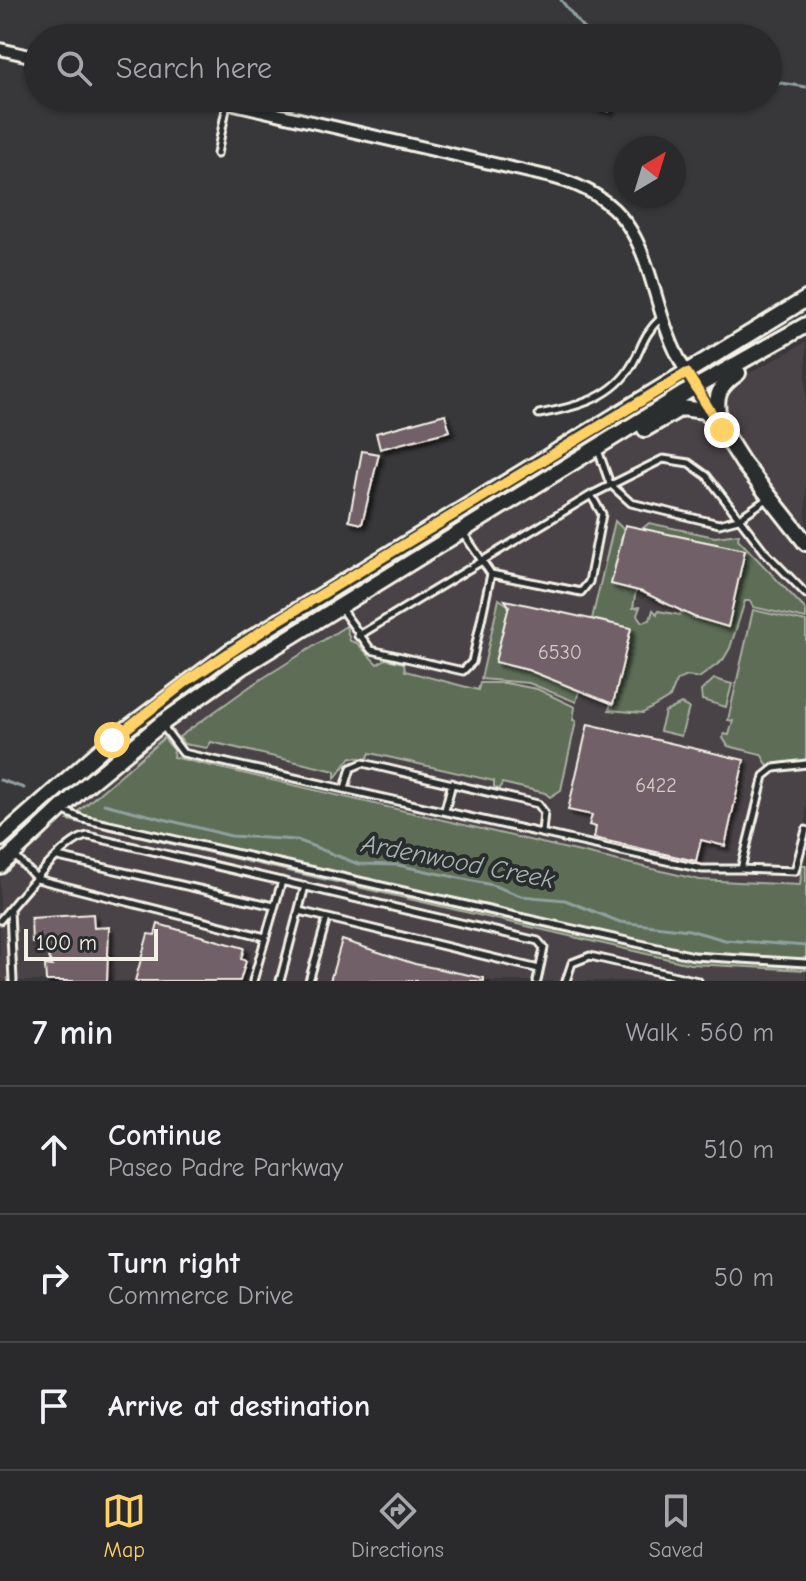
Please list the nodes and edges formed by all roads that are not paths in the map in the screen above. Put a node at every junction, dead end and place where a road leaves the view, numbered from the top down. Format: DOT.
graph roads {
  1 [pos="0,49"];
  2 [pos="24,55"];
  3 [pos="225,112"];
  4 [pos="266,112"];
  5 [pos="217,154"];
  6 [pos="806,299"];
  7 [pos="661,318"];
  8 [pos="806,325"];
  9 [pos="764,350"];
  10 [pos="687,373"];
  11 [pos="695,387"];
  12 [pos="539,414"];
  13 [pos="629,430"];
  14 [pos="722,430"];
  15 [pos="597,449"];
  16 [pos="610,484"];
  17 [pos="591,495"];
  18 [pos="768,499"];
  19 [pos="738,519"];
  20 [pos="461,530"];
  21 [pos="806,543"];
  22 [pos="480,561"];
  23 [pos="491,574"];
  24 [pos="806,594"];
  25 [pos="339,604"];
  26 [pos="358,636"];
  27 [pos="161,724"];
  28 [pos="806,764"];
  29 [pos="452,783"];
  30 [pos="345,788"];
  31 [pos="60,808"];
  32 [pos="445,810"];
  33 [pos="806,830"];
  34 [pos="542,832"];
  35 [pos="0,839"];
  36 [pos="12,853"];
  37 [pos="58,857"];
  38 [pos="0,866"];
  39 [pos="741,869"];
  40 [pos="37,879"];
  41 [pos="282,881"];
  42 [pos="305,886"];
  43 [pos="274,906"];
  44 [pos="10,909"];
  45 [pos="299,911"];
  46 [pos="327,918"];
  47 [pos="0,920"];
  48 [pos="265,937"];
  49 [pos="806,963"];
  50 [pos="539,969"];
  51 [pos="13,981"];
  52 [pos="253,981"];
  53 [pos="280,981"];
  54 [pos="309,981"];
  55 [pos="537,981"];
  56 [pos="566,981"];
  57 [pos="698,981"];
  1 -- 2 [label="street"];
  3 -- 5 [label="lane"];
  4 -- 7 [label="street"];
  6 -- 10 [label="main road"];
  7 -- 10 [label="street"];
  7 -- 12 [label="lane"];
  8 -- 9 [label="main road"];
  9 -- 11 [label="main road"];
  9 -- 14 [label="main road"];
  10 -- 11 [label="main road"];
  10 -- 35 [label="main road"];
  11 -- 13 [label="main road"];
  11 -- 14 [label="main road"];
  13 -- 14 [label="main road"];
  13 -- 15 [label="main road"];
  14 -- 18 [label="main road"];
  15 -- 16 [label="lane"];
  15 -- 20 [label="main road"];
  16 -- 17 [label="lane"];
  16 -- 19 [label="lane"];
  16 -- 19 [label="lane"];
  17 -- 22 [label="lane"];
  17 -- 23 [label="lane"];
  18 -- 19 [label="lane"];
  18 -- 21 [label="main road"];
  19 -- 24 [label="lane"];
  20 -- 22 [label="lane"];
  20 -- 25 [label="main road"];
  22 -- 23 [label="lane"];
  22 -- 26 [label="lane"];
  23 -- 26 [label="lane"];
  25 -- 26 [label="lane"];
  25 -- 27 [label="main road"];
  27 -- 30 [label="lane"];
  27 -- 31 [label="main road"];
  28 -- 39 [label="lane"];
  29 -- 30 [label="lane"];
  29 -- 32 [label="lane"];
  29 -- 34 [label="lane"];
  30 -- 32 [label="lane"];
  31 -- 36 [label="main road"];
  31 -- 49 [label="lane"];
  32 -- 34 [label="lane"];
  33 -- 39 [label="lane"];
  34 -- 39 [label="lane"];
  36 -- 38 [label="main road"];
  36 -- 40 [label="lane"];
  37 -- 40 [label="lane"];
  37 -- 41 [label="lane"];
  37 -- 43 [label="lane"];
  40 -- 44 [label="lane"];
  40 -- 48 [label="lane"];
  41 -- 42 [label="lane"];
  41 -- 43 [label="lane"];
  42 -- 45 [label="lane"];
  42 -- 50 [label="lane"];
  43 -- 48 [label="lane"];
  44 -- 47 [label="lane"];
  44 -- 51 [label="lane"];
  45 -- 46 [label="lane"];
  45 -- 53 [label="lane"];
  46 -- 50 [label="lane"];
  46 -- 54 [label="lane"];
  48 -- 52 [label="lane"];
  50 -- 55 [label="lane"];
  56 -- 57 [label="lane"];
}
